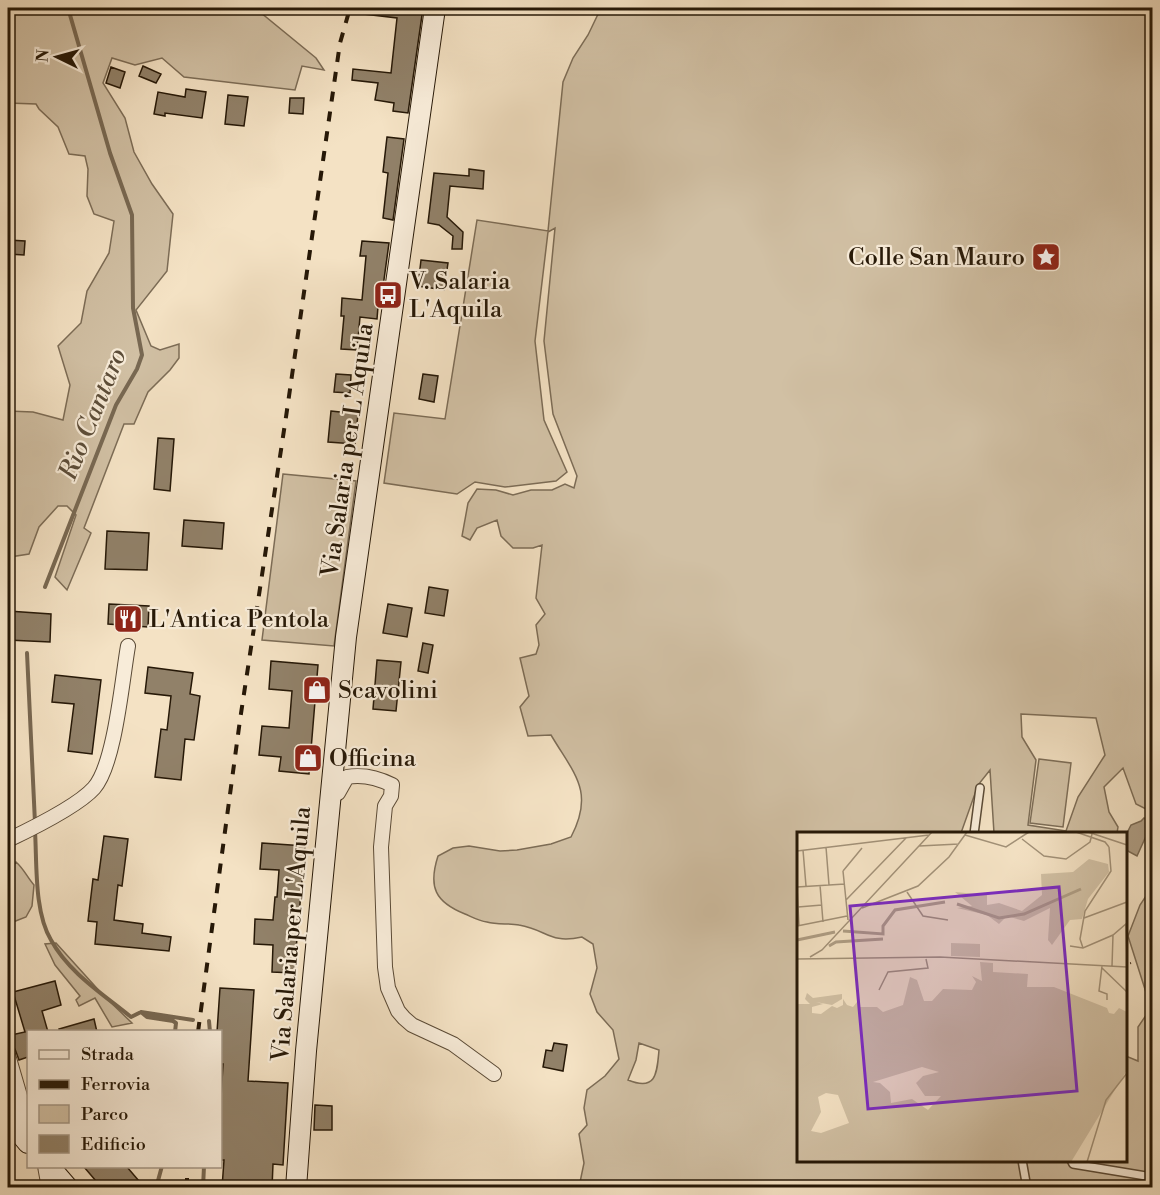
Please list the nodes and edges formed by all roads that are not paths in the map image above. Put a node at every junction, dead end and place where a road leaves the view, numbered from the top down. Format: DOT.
graph roads {
  1 [pos="435,8"];
  2 [pos="128,646"];
  3 [pos="980,788"];
  4 [pos="329,798"];
  5 [pos="974,832"];
  6 [pos="11,838"];
  7 [pos="8,1055"];
  8 [pos="494,1074"];
  9 [pos="19,1132"];
  10 [pos="1022,1162"];
  11 [pos="1072,1162"];
  12 [pos="47,1168"];
  13 [pos="48,1168"];
  14 [pos="1152,1177"];
  15 [pos="49,1188"];
  16 [pos="68,1188"];
  17 [pos="296,1188"];
  18 [pos="1027,1188"];
  1 -- 4 [label="main road, Via Salaria per L'Aquila"];
  2 -- 6 [label="street"];
  3 -- 5 [label="lane"];
  4 -- 8 [label="street"];
  4 -- 17 [label="main road, Via Salaria per L'Aquila"];
  7 -- 9 [label="street"];
  10 -- 18 [label="lane"];
  11 -- 14 [label="lane"];
  12 -- 15 [label="street"];
  13 -- 16 [label="main road"];
}
